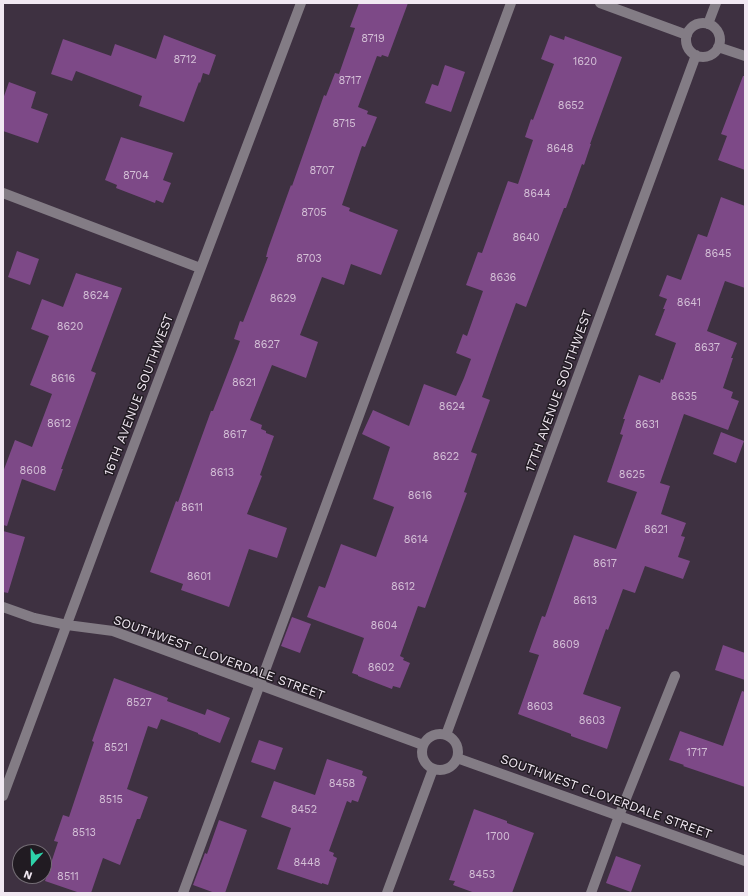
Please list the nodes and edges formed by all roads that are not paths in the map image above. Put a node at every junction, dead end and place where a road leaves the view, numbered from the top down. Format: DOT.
graph roads {
  1 [pos="301,3"];
  2 [pos="511,3"];
  3 [pos="600,3"];
  4 [pos="716,3"];
  5 [pos="708,24"];
  6 [pos="687,35"];
  7 [pos="718,46"];
  8 [pos="696,55"];
  9 [pos="745,56"];
  10 [pos="3,193"];
  11 [pos="200,268"];
  12 [pos="3,607"];
  13 [pos="66,625"];
  14 [pos="675,676"];
  15 [pos="259,686"];
  16 [pos="446,735"];
  17 [pos="423,745"];
  18 [pos="457,758"];
  19 [pos="433,769"];
  20 [pos="3,796"];
  21 [pos="619,816"];
  22 [pos="745,861"];
  23 [pos="183,893"];
  24 [pos="387,893"];
  25 [pos="591,893"];
  1 -- 11 [label="street, 16TH AVENUE SOUTHWEST"];
  2 -- 15 [label="street"];
  3 -- 6 [label="street"];
  4 -- 5 [label="street"];
  5 -- 6 [label="street"];
  5 -- 7 [label="street"];
  6 -- 8 [label="street"];
  7 -- 8 [label="street"];
  7 -- 9 [label="street"];
  8 -- 16 [label="street, 17TH AVENUE SOUTHWEST"];
  10 -- 11 [label="street"];
  11 -- 13 [label="street, 16TH AVENUE SOUTHWEST"];
  12 -- 13 [label="street, SOUTHWEST CLOVERDALE STREET"];
  13 -- 15 [label="street, SOUTHWEST CLOVERDALE STREET"];
  13 -- 20 [label="street, 16TH AVENUE SOUTHWEST"];
  14 -- 21 [label="street"];
  15 -- 17 [label="street, SOUTHWEST CLOVERDALE STREET"];
  15 -- 23 [label="street"];
  16 -- 17 [label="street"];
  16 -- 18 [label="street"];
  17 -- 19 [label="street"];
  18 -- 19 [label="street"];
  18 -- 21 [label="street, SOUTHWEST CLOVERDALE STREET"];
  19 -- 24 [label="street"];
  21 -- 22 [label="street, SOUTHWEST CLOVERDALE STREET"];
  21 -- 25 [label="street"];
}
